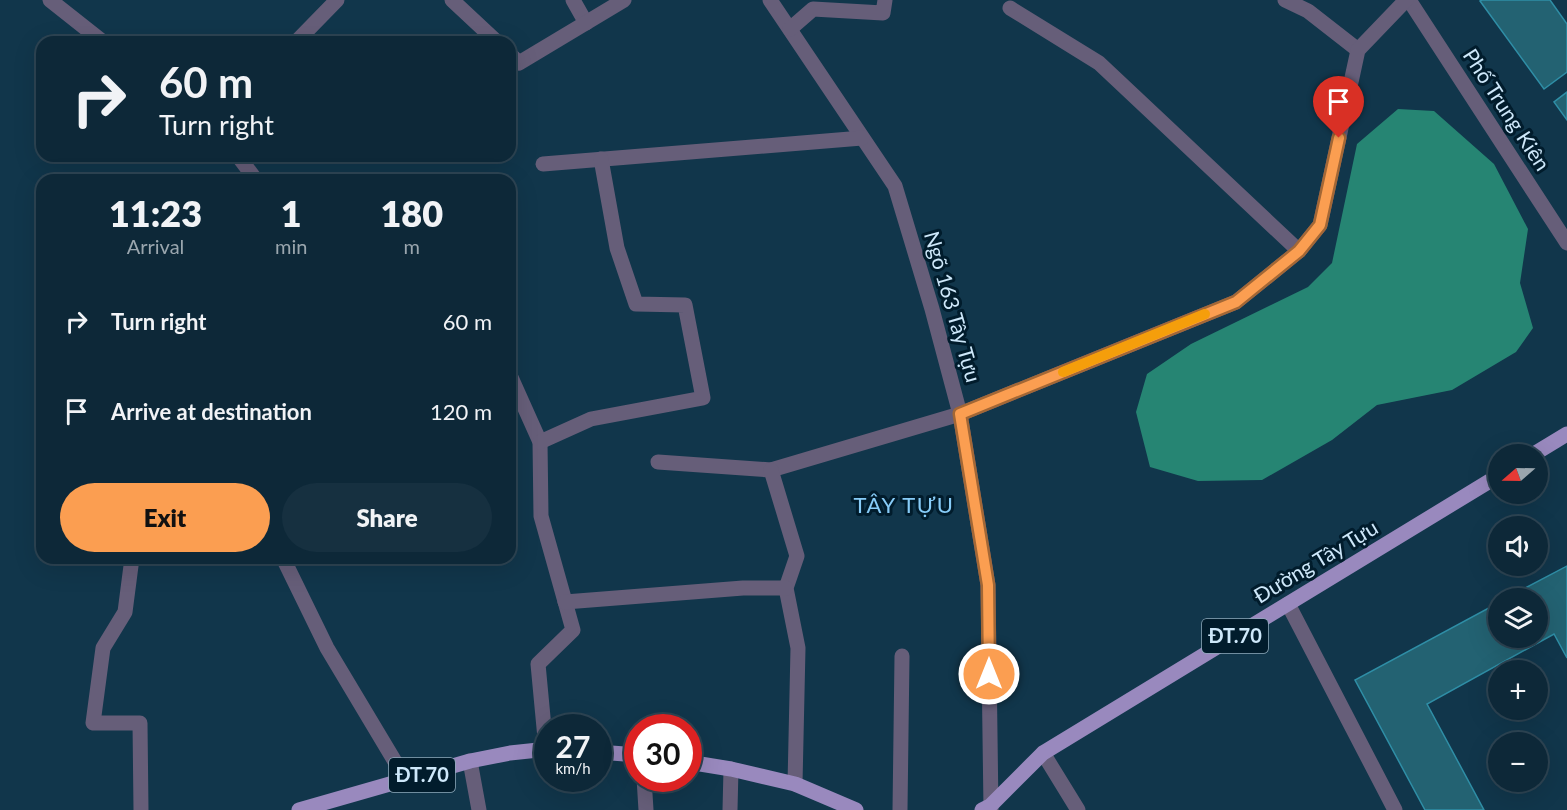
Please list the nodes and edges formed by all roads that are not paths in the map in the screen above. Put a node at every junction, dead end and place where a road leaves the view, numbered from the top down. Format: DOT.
graph roads {
  1 [pos="50,0"];
  2 [pos="337,0"];
  3 [pos="452,0"];
  4 [pos="573,0"];
  5 [pos="624,0"];
  6 [pos="770,0"];
  7 [pos="885,0"];
  8 [pos="1285,0"];
  9 [pos="1407,0"];
  10 [pos="1010,8"];
  11 [pos="586,23"];
  12 [pos="790,29"];
  13 [pos="95,36"];
  14 [pos="302,36"];
  15 [pos="491,36"];
  16 [pos="1358,50"];
  17 [pos="516,60"];
  18 [pos="862,138"];
  19 [pos="601,159"];
  20 [pos="543,164"];
  21 [pos="1567,243"];
  22 [pos="1299,251"];
  23 [pos="516,388"];
  24 [pos="960,414"];
  25 [pos="1567,434"];
  26 [pos="540,442"];
  27 [pos="1548,446"];
  28 [pos="658,462"];
  29 [pos="771,470"];
  30 [pos="1488,482"];
  31 [pos="131,564"];
  32 [pos="286,564"];
  33 [pos="786,588"];
  34 [pos="565,602"];
  35 [pos="1288,604"];
  36 [pos="902,656"];
  37 [pos="543,714"];
  38 [pos="534,750"];
  39 [pos="1043,753"];
  40 [pos="470,761"];
  41 [pos="702,764"];
  42 [pos="731,769"];
  43 [pos="406,780"];
  44 [pos="795,784"];
  45 [pos="645,792"];
  46 [pos="988,809"];
  47 [pos="141,810"];
  48 [pos="298,810"];
  49 [pos="478,810"];
  50 [pos="646,810"];
  51 [pos="730,810"];
  52 [pos="856,810"];
  53 [pos="900,810"];
  54 [pos="1078,810"];
  55 [pos="1395,810"];
  1 -- 13 [label="street"];
  2 -- 14 [label="street"];
  3 -- 15 [label="street"];
  4 -- 11 [label="street"];
  5 -- 11 [label="street"];
  6 -- 12 [label="street, Ngõ 163 Tây Tựu"];
  7 -- 12 [label="street"];
  8 -- 16 [label="street"];
  9 -- 16 [label="street"];
  9 -- 21 [label="street, Phố Trung Kiên"];
  10 -- 22 [label="street"];
  11 -- 17 [label="street"];
  12 -- 18 [label="street, Ngõ 163 Tây Tựu"];
  16 -- 22 [label="street"];
  18 -- 19 [label="street"];
  18 -- 24 [label="street, Ngõ 163 Tây Tựu"];
  19 -- 20 [label="street"];
  19 -- 26 [label="street"];
  22 -- 24 [label="street"];
  23 -- 26 [label="street"];
  24 -- 29 [label="street"];
  24 -- 46 [label="street, Ngõ 163 Tây Tựu"];
  25 -- 27 [label="main road"];
  26 -- 34 [label="street"];
  28 -- 29 [label="street"];
  29 -- 33 [label="street"];
  30 -- 35 [label="main road, Đường Tây Tựu / ĐT.70"];
  31 -- 47 [label="street"];
  32 -- 43 [label="street"];
  33 -- 34 [label="street"];
  33 -- 44 [label="street"];
  34 -- 37 [label="street"];
  35 -- 39 [label="main road, Đường Tây Tựu / ĐT.70"];
  35 -- 55 [label="street"];
  36 -- 53 [label="street"];
  38 -- 40 [label="main road, ĐT.70"];
  39 -- 46 [label="main road, Đường Tây Tựu / ĐT.70"];
  39 -- 54 [label="street"];
  40 -- 43 [label="main road, ĐT.70"];
  40 -- 49 [label="street"];
  41 -- 42 [label="main road"];
  42 -- 44 [label="main road"];
  42 -- 51 [label="street"];
  43 -- 48 [label="main road, ĐT.70"];
  44 -- 52 [label="main road"];
  45 -- 50 [label="street"];
}
